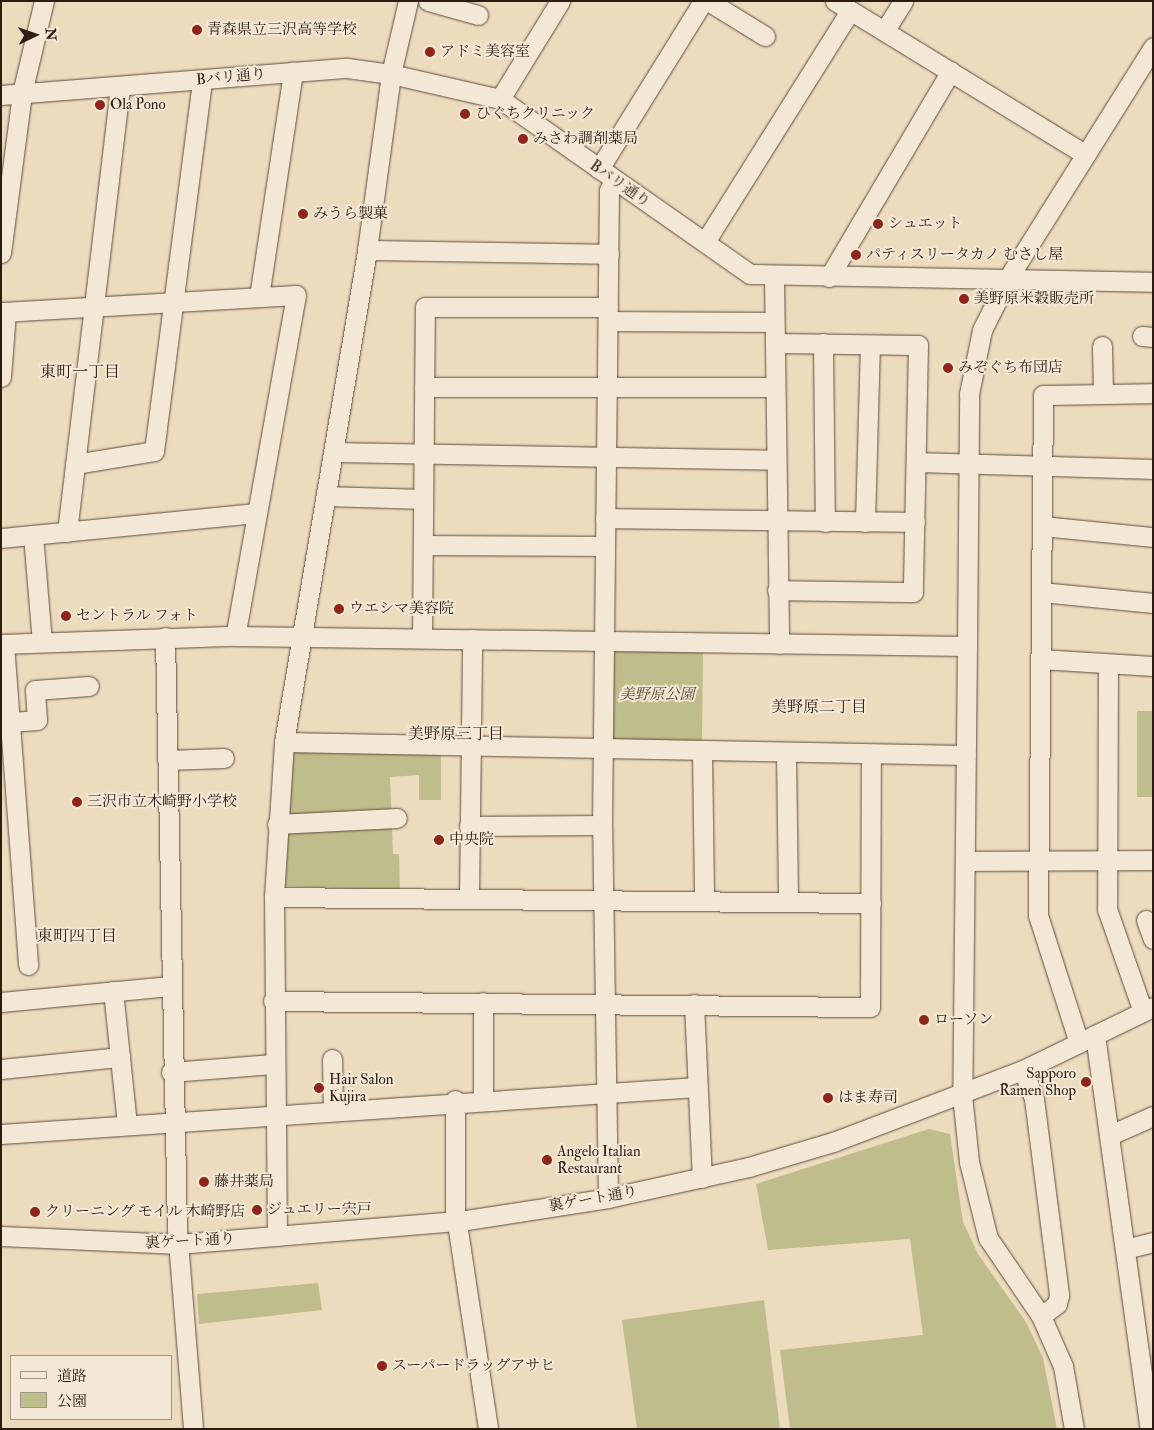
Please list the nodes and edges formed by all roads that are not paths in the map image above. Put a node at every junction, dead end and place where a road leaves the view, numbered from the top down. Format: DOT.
graph roads {
  1 [pos="44,1"];
  2 [pos="408,1"];
  3 [pos="428,1"];
  4 [pos="560,1"];
  5 [pos="703,1"];
  6 [pos="708,1"];
  7 [pos="903,1"];
  8 [pos="843,6"];
  9 [pos="478,15"];
  10 [pos="885,30"];
  11 [pos="765,36"];
  12 [pos="1153,47"];
  13 [pos="951,71"];
  14 [pos="293,72"];
  15 [pos="392,74"];
  16 [pos="202,80"];
  17 [pos="120,87"];
  18 [pos="22,93"];
  19 [pos="1,95"];
  20 [pos="500,99"];
  21 [pos="1086,155"];
  22 [pos="606,174"];
  23 [pos="705,242"];
  24 [pos="367,250"];
  25 [pos="1,253"];
  26 [pos="609,254"];
  27 [pos="774,276"];
  28 [pos="829,277"];
  29 [pos="1008,280"];
  30 [pos="1153,282"];
  31 [pos="259,297"];
  32 [pos="174,300"];
  33 [pos="93,306"];
  34 [pos="4,312"];
  35 [pos="608,314"];
  36 [pos="774,322"];
  37 [pos="775,343"];
  38 [pos="823,343"];
  39 [pos="870,344"];
  40 [pos="1102,346"];
  41 [pos="1,377"];
  42 [pos="424,387"];
  43 [pos="775,387"];
  44 [pos="607,389"];
  45 [pos="1103,393"];
  46 [pos="1153,393"];
  47 [pos="333,452"];
  48 [pos="423,456"];
  49 [pos="606,460"];
  50 [pos="775,460"];
  51 [pos="917,462"];
  52 [pos="969,462"];
  53 [pos="1043,463"];
  54 [pos="75,464"];
  55 [pos="1153,469"];
  56 [pos="326,496"];
  57 [pos="423,499"];
  58 [pos="258,513"];
  59 [pos="605,518"];
  60 [pos="775,521"];
  61 [pos="825,522"];
  62 [pos="865,522"];
  63 [pos="915,522"];
  64 [pos="1042,526"];
  65 [pos="67,532"];
  66 [pos="33,535"];
  67 [pos="1153,537"];
  68 [pos="1,538"];
  69 [pos="423,545"];
  70 [pos="605,546"];
  71 [pos="778,590"];
  72 [pos="1042,592"];
  73 [pos="1153,603"];
  74 [pos="235,636"];
  75 [pos="165,637"];
  76 [pos="300,637"];
  77 [pos="422,638"];
  78 [pos="472,639"];
  79 [pos="42,642"];
  80 [pos="604,642"];
  81 [pos="3,644"];
  82 [pos="779,644"];
  83 [pos="967,646"];
  84 [pos="1040,660"];
  85 [pos="1108,664"];
  86 [pos="1153,666"];
  87 [pos="89,686"];
  88 [pos="10,722"];
  89 [pos="284,742"];
  90 [pos="469,745"];
  91 [pos="602,748"];
  92 [pos="702,751"];
  93 [pos="786,753"];
  94 [pos="871,754"];
  95 [pos="966,755"];
  96 [pos="224,758"];
  97 [pos="167,760"];
  98 [pos="397,818"];
  99 [pos="277,824"];
  100 [pos="602,825"];
  101 [pos="469,826"];
  102 [pos="1153,860"];
  103 [pos="965,861"];
  104 [pos="1038,862"];
  105 [pos="1104,862"];
  106 [pos="274,897"];
  107 [pos="469,899"];
  108 [pos="601,899"];
  109 [pos="704,900"];
  110 [pos="788,901"];
  111 [pos="871,903"];
  112 [pos="1146,920"];
  113 [pos="1153,938"];
  114 [pos="28,965"];
  115 [pos="170,986"];
  116 [pos="114,991"];
  117 [pos="274,1001"];
  118 [pos="1,1002"];
  119 [pos="483,1002"];
  120 [pos="694,1004"];
  121 [pos="604,1005"];
  122 [pos="1148,1010"];
  123 [pos="1087,1039"];
  124 [pos="120,1057"];
  125 [pos="332,1059"];
  126 [pos="273,1064"];
  127 [pos="1,1069"];
  128 [pos="1023,1070"];
  129 [pos="172,1072"];
  130 [pos="696,1087"];
  131 [pos="604,1092"];
  132 [pos="962,1095"];
  133 [pos="483,1098"];
  134 [pos="455,1100"];
  135 [pos="333,1108"];
  136 [pos="274,1112"];
  137 [pos="1153,1116"];
  138 [pos="174,1121"];
  139 [pos="128,1124"];
  140 [pos="1,1134"];
  141 [pos="1110,1135"];
  142 [pos="702,1178"];
  143 [pos="608,1198"];
  144 [pos="460,1221"];
  145 [pos="1,1236"];
  146 [pos="277,1236"];
  147 [pos="1153,1242"];
  148 [pos="178,1244"];
  149 [pos="1126,1249"];
  150 [pos="1041,1316"];
  151 [pos="193,1429"];
  152 [pos="488,1429"];
  153 [pos="1074,1429"];
  154 [pos="1150,1429"];
  1 -- 18 [label="street"];
  2 -- 15 [label="street"];
  3 -- 9 [label="street"];
  4 -- 20 [label="street"];
  5 -- 22 [label="street"];
  6 -- 11 [label="street"];
  7 -- 10 [label="street"];
  8 -- 10 [label="street"];
  8 -- 23 [label="street"];
  10 -- 13 [label="street"];
  12 -- 21 [label="street"];
  13 -- 21 [label="street"];
  13 -- 28 [label="street"];
  14 -- 15 [label="street, Bバリ通り"];
  14 -- 16 [label="street, Bバリ通り"];
  14 -- 31 [label="street"];
  15 -- 20 [label="street, Bバリ通り"];
  15 -- 24 [label="street"];
  16 -- 17 [label="street, Bバリ通り"];
  16 -- 32 [label="street"];
  17 -- 18 [label="street, Bバリ通り"];
  17 -- 33 [label="street"];
  18 -- 19 [label="street, Bバリ通り"];
  18 -- 25 [label="street"];
  20 -- 22 [label="street, Bバリ通り"];
  21 -- 29 [label="street"];
  22 -- 23 [label="street, Bバリ通り"];
  22 -- 26 [label="street"];
  23 -- 27 [label="street, Bバリ通り"];
  24 -- 26 [label="street"];
  24 -- 47 [label="street"];
  26 -- 35 [label="street"];
  27 -- 28 [label="street, Bバリ通り"];
  27 -- 36 [label="street"];
  28 -- 29 [label="street, Bバリ通り"];
  29 -- 30 [label="street, Bバリ通り"];
  29 -- 52 [label="street"];
  31 -- 32 [label="street"];
  31 -- 58 [label="street"];
  32 -- 33 [label="street"];
  32 -- 54 [label="street"];
  33 -- 34 [label="street"];
  33 -- 54 [label="street"];
  34 -- 41 [label="street"];
  35 -- 36 [label="street"];
  35 -- 42 [label="street"];
  35 -- 44 [label="street"];
  36 -- 37 [label="street"];
  37 -- 38 [label="street"];
  37 -- 43 [label="street"];
  38 -- 39 [label="street"];
  38 -- 61 [label="street"];
  39 -- 51 [label="street"];
  39 -- 62 [label="street"];
  40 -- 45 [label="street"];
  42 -- 44 [label="street"];
  42 -- 48 [label="street"];
  43 -- 44 [label="street"];
  43 -- 50 [label="street"];
  44 -- 49 [label="street"];
  45 -- 46 [label="street"];
  45 -- 53 [label="street"];
  47 -- 48 [label="street"];
  47 -- 56 [label="street"];
  48 -- 49 [label="street"];
  48 -- 57 [label="street"];
  49 -- 50 [label="street"];
  49 -- 59 [label="street"];
  50 -- 60 [label="street"];
  51 -- 52 [label="street"];
  51 -- 63 [label="street"];
  52 -- 53 [label="street"];
  52 -- 83 [label="street"];
  53 -- 55 [label="street"];
  53 -- 64 [label="street"];
  54 -- 65 [label="street"];
  56 -- 57 [label="street"];
  56 -- 76 [label="street"];
  57 -- 69 [label="street"];
  58 -- 65 [label="street"];
  58 -- 74 [label="street"];
  59 -- 60 [label="street"];
  59 -- 70 [label="street"];
  60 -- 61 [label="street"];
  60 -- 71 [label="street"];
  61 -- 62 [label="street"];
  62 -- 63 [label="street"];
  63 -- 71 [label="street"];
  64 -- 67 [label="street"];
  64 -- 72 [label="street"];
  65 -- 66 [label="street"];
  66 -- 68 [label="street"];
  66 -- 79 [label="street"];
  69 -- 70 [label="street"];
  69 -- 77 [label="street"];
  70 -- 80 [label="street"];
  71 -- 82 [label="street"];
  72 -- 73 [label="street"];
  72 -- 84 [label="street"];
  74 -- 75 [label="street"];
  74 -- 76 [label="street"];
  75 -- 79 [label="street"];
  75 -- 97 [label="street"];
  76 -- 77 [label="street"];
  76 -- 89 [label="street"];
  77 -- 78 [label="street"];
  78 -- 80 [label="street"];
  78 -- 90 [label="street"];
  79 -- 81 [label="street"];
  80 -- 82 [label="street"];
  80 -- 91 [label="street"];
  81 -- 88 [label="street"];
  82 -- 83 [label="street"];
  83 -- 95 [label="street"];
  84 -- 85 [label="street"];
  84 -- 104 [label="street"];
  85 -- 86 [label="street"];
  85 -- 105 [label="street"];
  87 -- 88 [label="street"];
  88 -- 114 [label="street"];
  89 -- 90 [label="street"];
  89 -- 99 [label="street"];
  90 -- 91 [label="street"];
  90 -- 101 [label="street"];
  91 -- 92 [label="street"];
  91 -- 100 [label="street"];
  92 -- 93 [label="street"];
  92 -- 109 [label="street"];
  93 -- 94 [label="street"];
  93 -- 110 [label="street"];
  94 -- 95 [label="street"];
  94 -- 111 [label="street"];
  95 -- 103 [label="street"];
  96 -- 97 [label="street"];
  97 -- 115 [label="street"];
  98 -- 99 [label="street"];
  99 -- 106 [label="street"];
  100 -- 101 [label="street"];
  100 -- 108 [label="street"];
  101 -- 107 [label="street"];
  102 -- 105 [label="street"];
  103 -- 104 [label="street"];
  103 -- 132 [label="street"];
  104 -- 105 [label="street"];
  104 -- 123 [label="street"];
  105 -- 122 [label="street"];
  106 -- 107 [label="street"];
  106 -- 117 [label="street"];
  107 -- 108 [label="street"];
  108 -- 109 [label="street"];
  108 -- 121 [label="street"];
  109 -- 110 [label="street"];
  110 -- 111 [label="street"];
  111 -- 120 [label="street"];
  112 -- 113 [label="street"];
  115 -- 116 [label="street"];
  115 -- 129 [label="street"];
  116 -- 118 [label="street"];
  116 -- 124 [label="street"];
  117 -- 119 [label="street"];
  117 -- 126 [label="street"];
  119 -- 121 [label="street"];
  119 -- 133 [label="street"];
  120 -- 121 [label="street"];
  120 -- 130 [label="street"];
  121 -- 131 [label="street"];
  122 -- 123 [label="street, 裏ゲート通り"];
  123 -- 128 [label="street, 裏ゲート通り"];
  123 -- 141 [label="street"];
  124 -- 127 [label="street"];
  124 -- 139 [label="street"];
  125 -- 135 [label="street"];
  126 -- 129 [label="street"];
  126 -- 136 [label="street"];
  128 -- 132 [label="street, 裏ゲート通り"];
  128 -- 150 [label="street"];
  129 -- 138 [label="street"];
  130 -- 131 [label="street"];
  130 -- 142 [label="street"];
  131 -- 133 [label="street"];
  131 -- 143 [label="street"];
  132 -- 142 [label="street, 裏ゲート通り"];
  132 -- 150 [label="street"];
  133 -- 134 [label="street"];
  134 -- 135 [label="street"];
  134 -- 144 [label="street"];
  135 -- 136 [label="street"];
  136 -- 138 [label="street"];
  136 -- 146 [label="street"];
  137 -- 141 [label="street"];
  138 -- 139 [label="street"];
  138 -- 148 [label="street"];
  139 -- 140 [label="street"];
  141 -- 149 [label="street"];
  142 -- 143 [label="street, 裏ゲート通り"];
  143 -- 144 [label="street, 裏ゲート通り"];
  144 -- 146 [label="street, 裏ゲート通り"];
  144 -- 152 [label="street"];
  145 -- 148 [label="street, 裏ゲート通り"];
  146 -- 148 [label="street, 裏ゲート通り"];
  147 -- 149 [label="street"];
  148 -- 151 [label="street"];
  149 -- 154 [label="street"];
  150 -- 153 [label="street"];
}
